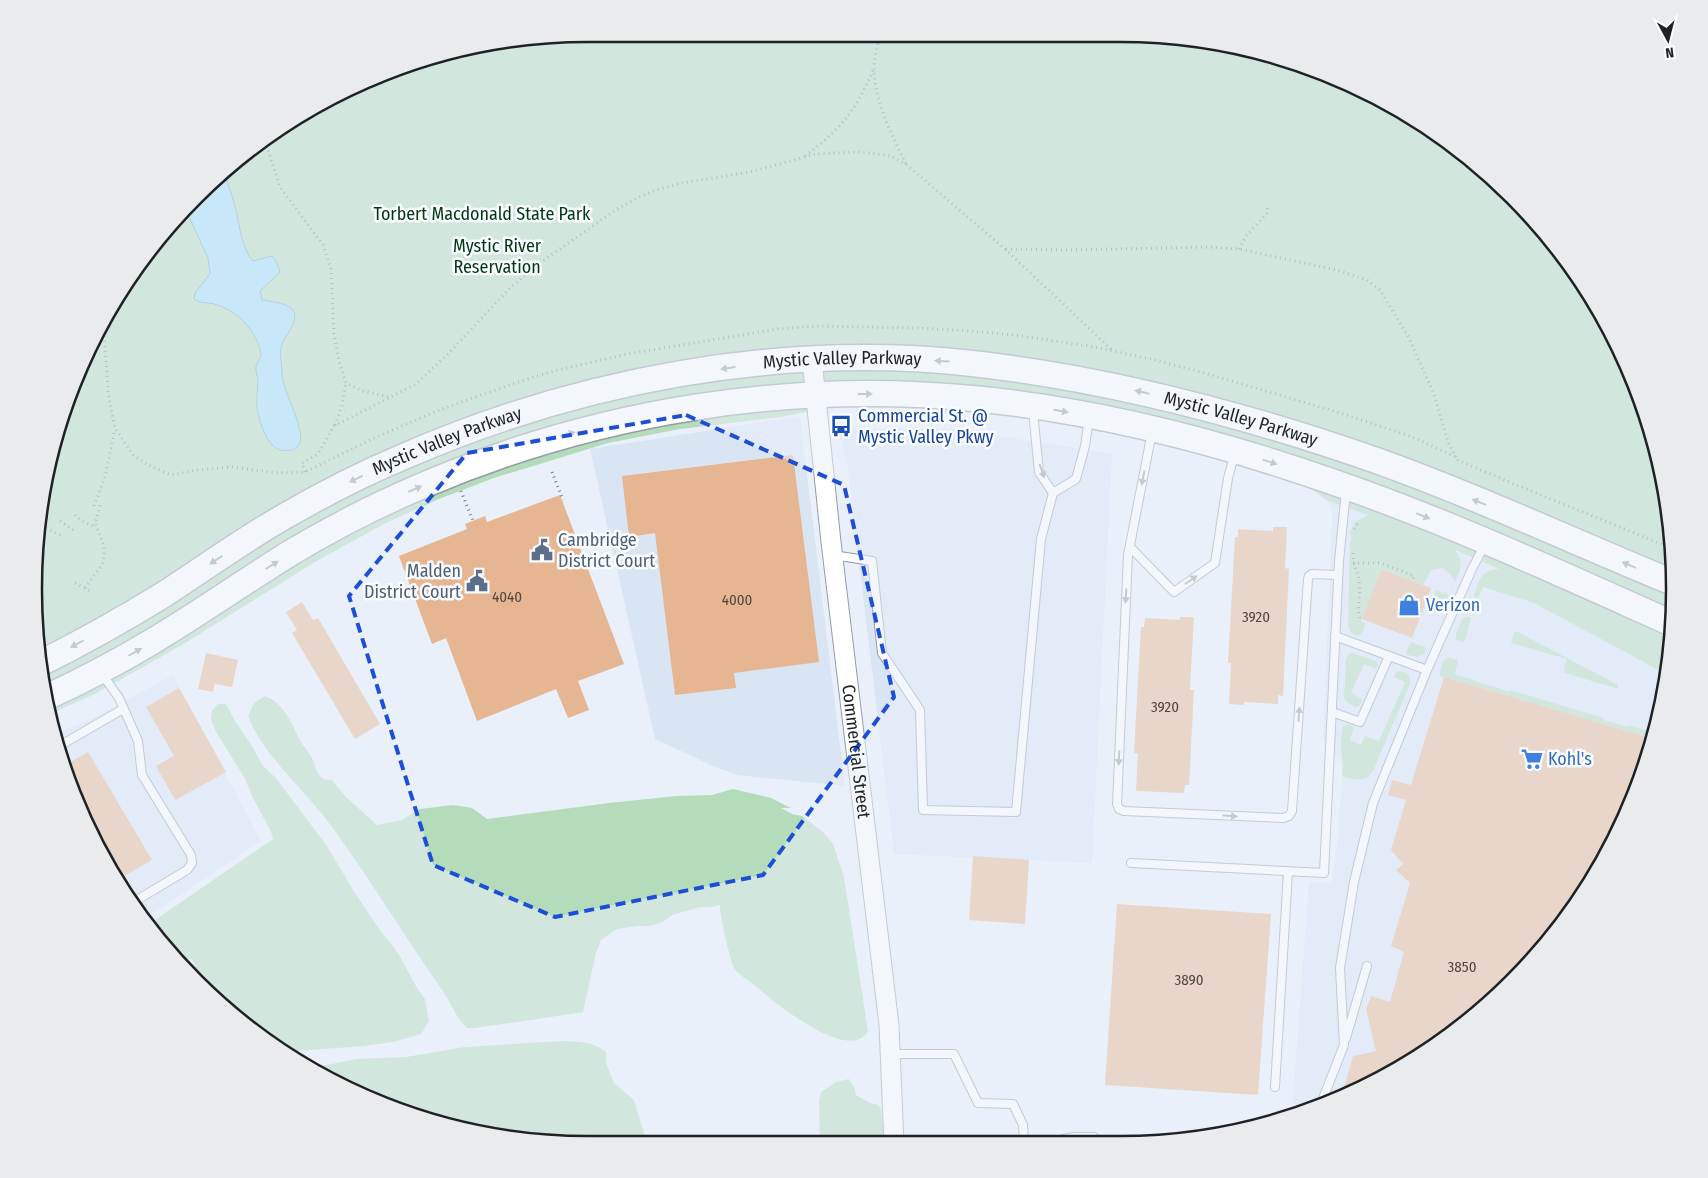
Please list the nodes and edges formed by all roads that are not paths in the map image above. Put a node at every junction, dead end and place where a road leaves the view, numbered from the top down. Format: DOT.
graph roads {
  1 [pos="812,360"];
  2 [pos="816,394"];
  3 [pos="1032,406"];
  4 [pos="1089,416"];
  5 [pos="1153,430"];
  6 [pos="1236,452"];
  7 [pos="1346,487"];
  8 [pos="1053,493"];
  9 [pos="1486,542"];
  10 [pos="1130,547"];
  11 [pos="833,555"];
  12 [pos="1338,575"];
  13 [pos="1573,579"];
  14 [pos="1665,579"];
  15 [pos="1664,620"];
  16 [pos="1663,635"];
  17 [pos="1335,636"];
  18 [pos="1389,656"];
  19 [pos="47,660"];
  20 [pos="1427,670"];
  21 [pos="100,671"];
  22 [pos="53,694"];
  23 [pos="123,710"];
  24 [pos="1332,712"];
  25 [pos="65,742"];
  26 [pos="1131,863"];
  27 [pos="1288,872"];
  28 [pos="139,899"];
  29 [pos="1366,966"];
  30 [pos="1344,1045"];
  31 [pos="891,1054"];
  32 [pos="1275,1087"];
  33 [pos="1324,1095"];
  34 [pos="894,1136"];
  35 [pos="1024,1136"];
  1 -- 2 [label="street, Commercial Street"];
  14 -- 1 [label="highway, Mystic Valley Parkway, one-way"];
  1 -- 19 [label="highway, Mystic Valley Parkway, one-way"];
  2 -- 3 [label="highway, Mystic Valley Parkway, one-way"];
  2 -- 11 [label="street, Commercial Street"];
  21 -- 2 [label="highway, Mystic Valley Parkway, one-way"];
  3 -- 4 [label="highway, Mystic Valley Parkway, one-way"];
  3 -- 8 [label="lane, one-way"];
  4 -- 5 [label="highway, Mystic Valley Parkway"];
  4 -- 8 [label="lane"];
  5 -- 6 [label="highway, Mystic Valley Parkway"];
  5 -- 10 [label="lane, one-way"];
  6 -- 7 [label="highway, Mystic Valley Parkway, one-way"];
  10 -- 6 [label="lane, one-way"];
  7 -- 9 [label="highway, Mystic Valley Parkway, one-way"];
  7 -- 12 [label="lane"];
  8 -- 11 [label="lane"];
  9 -- 13 [label="highway, Mystic Valley Parkway"];
  9 -- 20 [label="lane"];
  10 -- 12 [label="lane, one-way"];
  11 -- 31 [label="street, Commercial Street"];
  12 -- 17 [label="lane"];
  13 -- 15 [label="highway, Mystic Valley Parkway"];
  13 -- 16 [label="highway"];
  17 -- 18 [label="lane"];
  17 -- 24 [label="lane"];
  18 -- 20 [label="lane"];
  18 -- 24 [label="lane"];
  20 -- 30 [label="lane"];
  21 -- 22 [label="highway, Mystic Valley Parkway"];
  21 -- 23 [label="lane"];
  23 -- 25 [label="lane"];
  23 -- 28 [label="lane"];
  24 -- 27 [label="lane"];
  26 -- 27 [label="lane"];
  27 -- 32 [label="lane"];
  29 -- 30 [label="lane"];
  30 -- 33 [label="lane"];
  31 -- 34 [label="street, Commercial Street"];
  31 -- 35 [label="lane"];
}
